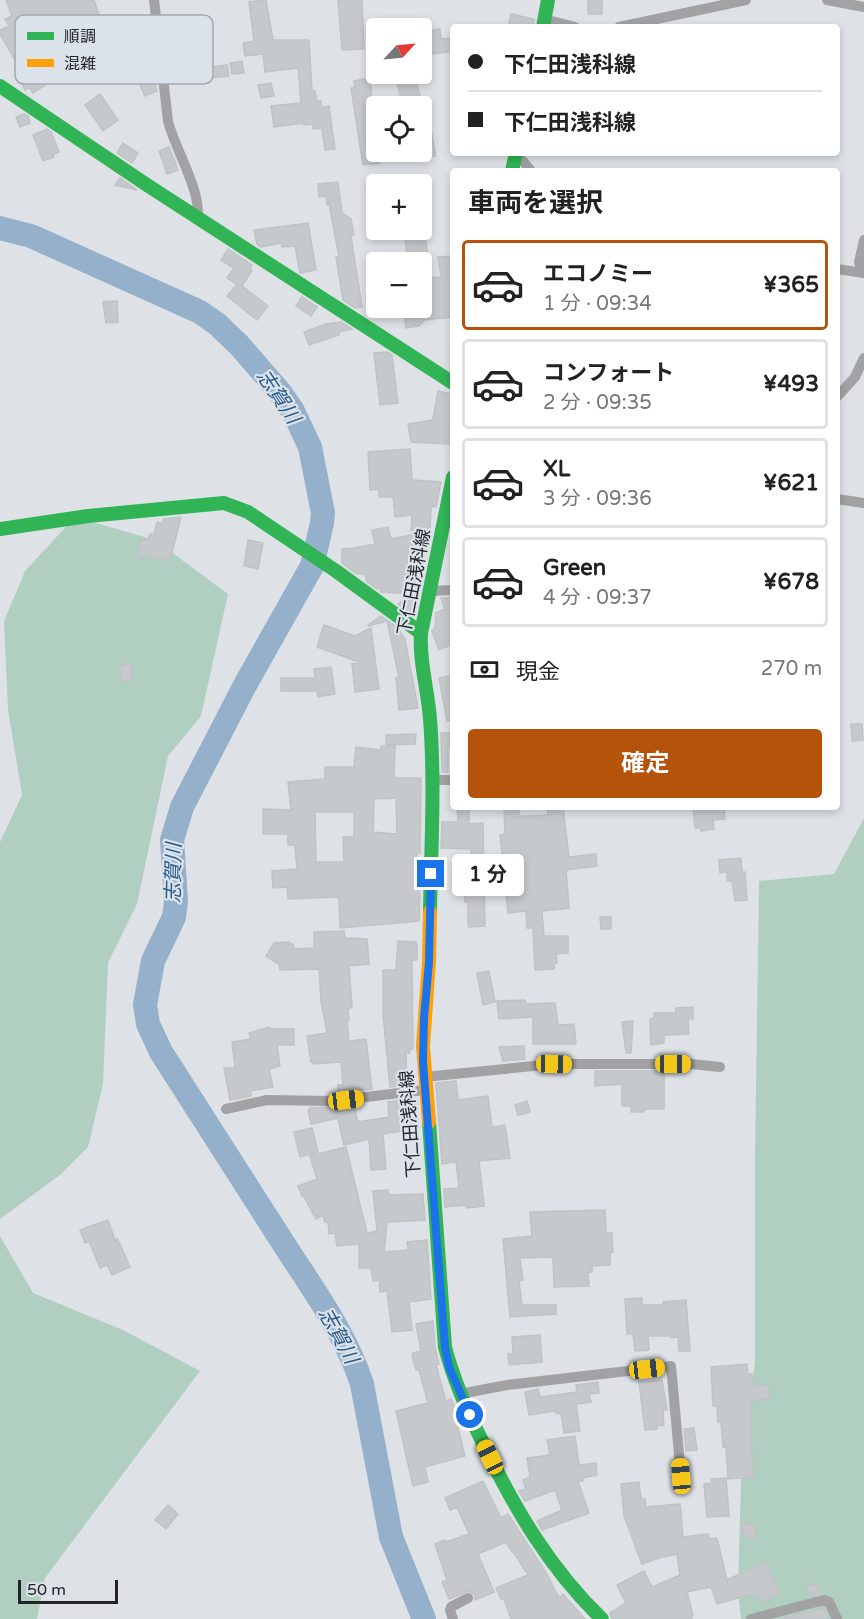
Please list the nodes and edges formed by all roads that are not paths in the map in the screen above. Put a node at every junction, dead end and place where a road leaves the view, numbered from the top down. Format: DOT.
graph roads {
  1 [pos="154,0"];
  2 [pos="548,0"];
  3 [pos="746,0"];
  4 [pos="827,0"];
  5 [pos="864,7"];
  6 [pos="156,15"];
  7 [pos="544,23"];
  8 [pos="633,24"];
  9 [pos="164,84"];
  10 [pos="0,86"];
  11 [pos="514,161"];
  12 [pos="528,168"];
  13 [pos="197,218"];
  14 [pos="864,240"];
  15 [pos="840,269"];
  16 [pos="863,273"];
  17 [pos="864,358"];
  18 [pos="450,381"];
  19 [pos="840,393"];
  20 [pos="450,493"];
  21 [pos="840,499"];
  22 [pos="864,503"];
  23 [pos="0,529"];
  24 [pos="450,590"];
  25 [pos="431,591"];
  26 [pos="421,633"];
  27 [pos="432,780"];
  28 [pos="450,780"];
  29 [pos="720,1067"];
  30 [pos="424,1084"];
  31 [pos="226,1109"];
  32 [pos="460,1394"];
  33 [pos="681,1476"];
  34 [pos="468,1598"];
  35 [pos="453,1619"];
  36 [pos="602,1619"];
  37 [pos="751,1619"];
  38 [pos="837,1619"];
  1 -- 6 [label="street"];
  2 -- 7 [label="main road"];
  3 -- 8 [label="street"];
  4 -- 5 [label="street"];
  9 -- 13 [label="street"];
  10 -- 13 [label="main road"];
  11 -- 12 [label="street"];
  13 -- 18 [label="main road"];
  14 -- 16 [label="street"];
  15 -- 16 [label="street"];
  17 -- 19 [label="street"];
  20 -- 25 [label="main road, 下仁田浅科線"];
  21 -- 22 [label="street"];
  23 -- 26 [label="main road"];
  24 -- 25 [label="street"];
  25 -- 26 [label="main road, 下仁田浅科線"];
  26 -- 27 [label="main road, 下仁田浅科線"];
  27 -- 28 [label="street"];
  27 -- 30 [label="main road, 下仁田浅科線"];
  29 -- 30 [label="street"];
  30 -- 31 [label="street"];
  30 -- 32 [label="main road, 下仁田浅科線"];
  32 -- 33 [label="street"];
  32 -- 36 [label="main road, 下仁田浅科線"];
  34 -- 35 [label="street"];
  37 -- 38 [label="street"];
}
